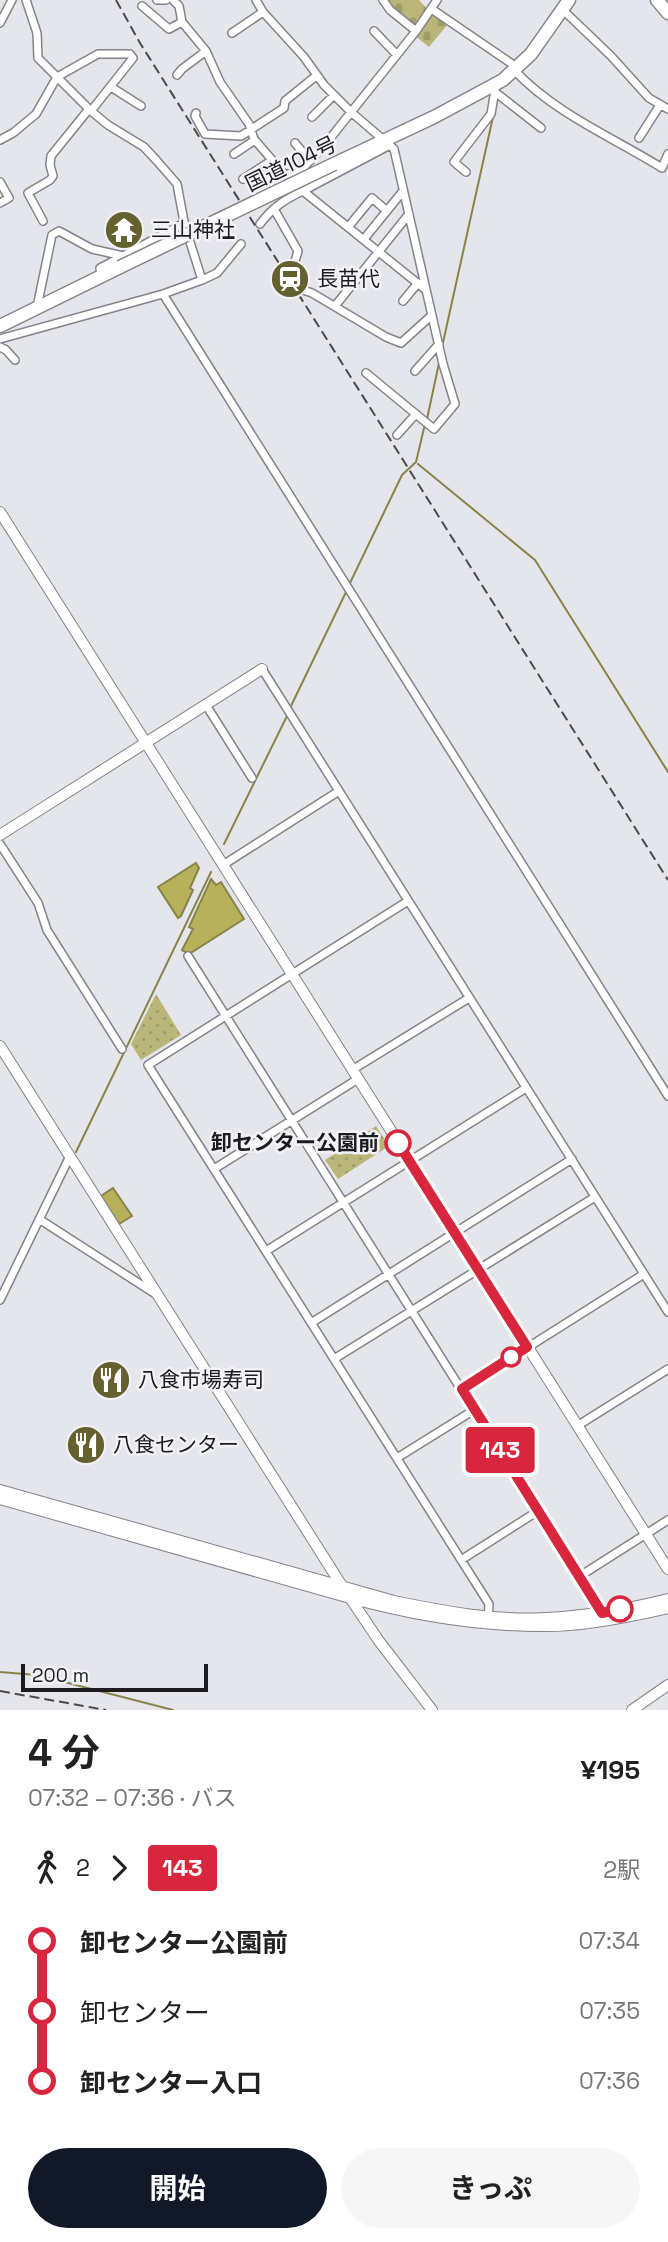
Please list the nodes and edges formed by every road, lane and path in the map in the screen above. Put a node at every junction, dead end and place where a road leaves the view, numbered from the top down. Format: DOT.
graph roads {
  1 [pos="12,0"];
  2 [pos="26,0"];
  3 [pos="157,0"];
  4 [pos="166,0"];
  5 [pos="173,0"];
  6 [pos="256,0"];
  7 [pos="383,0"];
  8 [pos="437,0"];
  9 [pos="657,0"];
  10 [pos="566,5"];
  11 [pos="142,6"];
  12 [pos="433,10"];
  13 [pos="263,12"];
  14 [pos="668,13"];
  15 [pos="182,22"];
  16 [pos="0,23"];
  17 [pos="374,31"];
  18 [pos="416,31"];
  19 [pos="232,33"];
  20 [pos="206,51"];
  21 [pos="397,55"];
  22 [pos="517,70"];
  23 [pos="177,75"];
  24 [pos="316,76"];
  25 [pos="57,77"];
  26 [pos="111,87"];
  27 [pos="494,89"];
  28 [pos="334,95"];
  29 [pos="660,105"];
  30 [pos="141,106"];
  31 [pos="668,109"];
  32 [pos="90,110"];
  33 [pos="351,112"];
  34 [pos="197,113"];
  35 [pos="312,117"];
  36 [pos="541,128"];
  37 [pos="251,131"];
  38 [pos="639,138"];
  39 [pos="0,140"];
  40 [pos="255,140"];
  41 [pos="387,142"];
  42 [pos="295,143"];
  43 [pos="234,154"];
  44 [pos="668,154"];
  45 [pos="271,161"];
  46 [pos="310,161"];
  47 [pos="466,172"];
  48 [pos="243,179"];
  49 [pos="0,182"];
  50 [pos="303,191"];
  51 [pos="404,191"];
  52 [pos="0,203"];
  53 [pos="274,209"];
  54 [pos="387,211"];
  55 [pos="409,214"];
  56 [pos="43,221"];
  57 [pos="260,225"];
  58 [pos="349,226"];
  59 [pos="364,239"];
  60 [pos="190,242"];
  61 [pos="241,244"];
  62 [pos="377,251"];
  63 [pos="121,261"];
  64 [pos="202,280"];
  65 [pos="418,283"];
  66 [pos="426,290"];
  67 [pos="163,294"];
  68 [pos="403,301"];
  69 [pos="335,306"];
  70 [pos="37,307"];
  71 [pos="432,315"];
  72 [pos="12,320"];
  73 [pos="0,326"];
  74 [pos="19,333"];
  75 [pos="0,339"];
  76 [pos="439,344"];
  77 [pos="0,347"];
  78 [pos="15,360"];
  79 [pos="415,371"];
  80 [pos="366,373"];
  81 [pos="416,414"];
  82 [pos="397,435"];
  83 [pos="0,512"];
  84 [pos="262,669"];
  85 [pos="206,705"];
  86 [pos="145,743"];
  87 [pos="252,778"];
  88 [pos="339,791"];
  89 [pos="0,835"];
  90 [pos="0,844"];
  91 [pos="223,864"];
  92 [pos="408,901"];
  93 [pos="188,956"];
  94 [pos="291,974"];
  95 [pos="469,998"];
  96 [pos="225,1016"];
  97 [pos="0,1046"];
  98 [pos="122,1049"];
  99 [pos="355,1074"];
  100 [pos="526,1088"];
  101 [pos="668,1096"];
  102 [pos="291,1120"];
  103 [pos="69,1156"];
  104 [pos="572,1159"];
  105 [pos="409,1161"];
  106 [pos="214,1169"];
  107 [pos="595,1197"];
  108 [pos="343,1202"];
  109 [pos="39,1219"];
  110 [pos="454,1232"];
  111 [pos="266,1251"];
  112 [pos="479,1269"];
  113 [pos="388,1274"];
  114 [pos="644,1274"];
  115 [pos="158,1295"];
  116 [pos="0,1300"];
  117 [pos="412,1311"];
  118 [pos="668,1312"];
  119 [pos="311,1324"];
  120 [pos="527,1347"];
  121 [pos="334,1359"];
  122 [pos="668,1369"];
  123 [pos="462,1389"];
  124 [pos="474,1410"];
  125 [pos="577,1426"];
  126 [pos="397,1458"];
  127 [pos="0,1490"];
  128 [pos="0,1499"];
  129 [pos="538,1511"];
  130 [pos="668,1520"];
  131 [pos="645,1535"];
  132 [pos="461,1560"];
  133 [pos="668,1569"];
  134 [pos="580,1576"];
  135 [pos="342,1586"];
  136 [pos="350,1598"];
  137 [pos="668,1599"];
  138 [pos="668,1608"];
  139 [pos="602,1613"];
  140 [pos="488,1619"];
  141 [pos="668,1685"];
  142 [pos="432,1710"];
  143 [pos="632,1710"];
  1 -- 16 [label="street"];
  2 -- 25 [label="street"];
  3 -- 4 [label="street"];
  5 -- 15 [label="street"];
  6 -- 13 [label="street"];
  7 -- 18 [label="street"];
  8 -- 12 [label="street"];
  9 -- 14 [label="highway"];
  10 -- 22 [label="highway, 国道104号"];
  10 -- 29 [label="street"];
  11 -- 15 [label="street"];
  12 -- 18 [label="street"];
  12 -- 22 [label="street"];
  13 -- 19 [label="street"];
  13 -- 24 [label="street"];
  15 -- 20 [label="street"];
  17 -- 21 [label="street"];
  18 -- 21 [label="street"];
  20 -- 23 [label="street"];
  20 -- 37 [label="street"];
  21 -- 33 [label="street"];
  22 -- 27 [label="highway, 国道104号"];
  22 -- 44 [label="street"];
  24 -- 28 [label="street"];
  24 -- 37 [label="street"];
  25 -- 26 [label="street"];
  25 -- 32 [label="street"];
  25 -- 39 [label="street"];
  26 -- 30 [label="street"];
  26 -- 32 [label="street"];
  27 -- 36 [label="street"];
  27 -- 41 [label="highway, 国道104号"];
  27 -- 47 [label="street"];
  28 -- 33 [label="street"];
  28 -- 35 [label="street"];
  29 -- 31 [label="street"];
  29 -- 38 [label="street"];
  32 -- 56 [label="street"];
  32 -- 63 [label="street"];
  33 -- 41 [label="street"];
  33 -- 46 [label="street"];
  34 -- 37 [label="street"];
  37 -- 40 [label="street"];
  40 -- 43 [label="street"];
  40 -- 45 [label="street"];
  41 -- 50 [label="street"];
  41 -- 51 [label="street"];
  41 -- 63 [label="highway, 国道104号, bridge"];
  42 -- 46 [label="street"];
  45 -- 46 [label="street"];
  45 -- 48 [label="street"];
  49 -- 52 [label="street"];
  50 -- 53 [label="street"];
  50 -- 58 [label="street"];
  51 -- 54 [label="street"];
  51 -- 55 [label="street"];
  53 -- 57 [label="street"];
  53 -- 69 [label="street"];
  54 -- 58 [label="street"];
  54 -- 59 [label="street"];
  55 -- 62 [label="street"];
  55 -- 66 [label="street"];
  58 -- 59 [label="street"];
  59 -- 62 [label="street"];
  60 -- 64 [label="street"];
  61 -- 64 [label="street"];
  62 -- 65 [label="street"];
  62 -- 69 [label="street"];
  63 -- 70 [label="highway, 国道104号"];
  63 -- 70 [label="street"];
  64 -- 67 [label="street"];
  65 -- 66 [label="street"];
  65 -- 68 [label="street"];
  66 -- 71 [label="street"];
  67 -- 74 [label="street"];
  67 -- 101 [label="street"];
  69 -- 71 [label="street"];
  70 -- 72 [label="highway, 国道104号"];
  71 -- 76 [label="street"];
  72 -- 73 [label="highway, 国道104号"];
  72 -- 74 [label="street"];
  74 -- 75 [label="street"];
  76 -- 79 [label="street"];
  76 -- 81 [label="street"];
  77 -- 78 [label="street"];
  80 -- 81 [label="street"];
  81 -- 82 [label="street"];
  83 -- 86 [label="street"];
  84 -- 85 [label="street"];
  84 -- 88 [label="street"];
  85 -- 86 [label="street"];
  85 -- 87 [label="street"];
  86 -- 89 [label="street"];
  86 -- 91 [label="street"];
  88 -- 91 [label="street"];
  88 -- 92 [label="street"];
  90 -- 98 [label="street"];
  91 -- 94 [label="street"];
  92 -- 94 [label="street"];
  92 -- 95 [label="street"];
  93 -- 96 [label="street"];
  94 -- 96 [label="street"];
  94 -- 99 [label="street"];
  95 -- 99 [label="street"];
  95 -- 100 [label="street"];
  96 -- 102 [label="street"];
  96 -- 106 [label="street"];
  97 -- 103 [label="street"];
  99 -- 102 [label="street"];
  99 -- 105 [label="street"];
  100 -- 104 [label="street"];
  100 -- 105 [label="street"];
  102 -- 106 [label="street"];
  102 -- 108 [label="street"];
  103 -- 109 [label="street"];
  103 -- 115 [label="street"];
  104 -- 107 [label="street"];
  104 -- 110 [label="street"];
  105 -- 108 [label="street"];
  105 -- 110 [label="street"];
  106 -- 111 [label="street"];
  107 -- 112 [label="street"];
  107 -- 114 [label="street"];
  108 -- 111 [label="street"];
  108 -- 113 [label="street"];
  109 -- 115 [label="street"];
  109 -- 116 [label="street"];
  110 -- 112 [label="street"];
  110 -- 113 [label="street"];
  111 -- 119 [label="street"];
  112 -- 117 [label="street"];
  112 -- 120 [label="street"];
  113 -- 117 [label="street"];
  113 -- 119 [label="street"];
  114 -- 118 [label="street"];
  114 -- 120 [label="street"];
  115 -- 135 [label="street"];
  117 -- 121 [label="street"];
  117 -- 123 [label="street"];
  119 -- 121 [label="street"];
  120 -- 123 [label="street"];
  120 -- 125 [label="street"];
  121 -- 126 [label="street"];
  122 -- 125 [label="street"];
  123 -- 124 [label="street"];
  124 -- 126 [label="street"];
  124 -- 129 [label="street"];
  125 -- 131 [label="street"];
  126 -- 132 [label="street"];
  127 -- 135 [label="street"];
  128 -- 136 [label="street"];
  129 -- 132 [label="street"];
  129 -- 134 [label="street"];
  130 -- 131 [label="street"];
  131 -- 133 [label="street"];
  131 -- 134 [label="street"];
  132 -- 140 [label="street"];
  134 -- 139 [label="street"];
  135 -- 136 [label="street"];
  135 -- 140 [label="street"];
  136 -- 140 [label="street"];
  136 -- 142 [label="street"];
  137 -- 139 [label="street"];
  138 -- 140 [label="street"];
  139 -- 140 [label="street"];
  141 -- 143 [label="street"];
}
